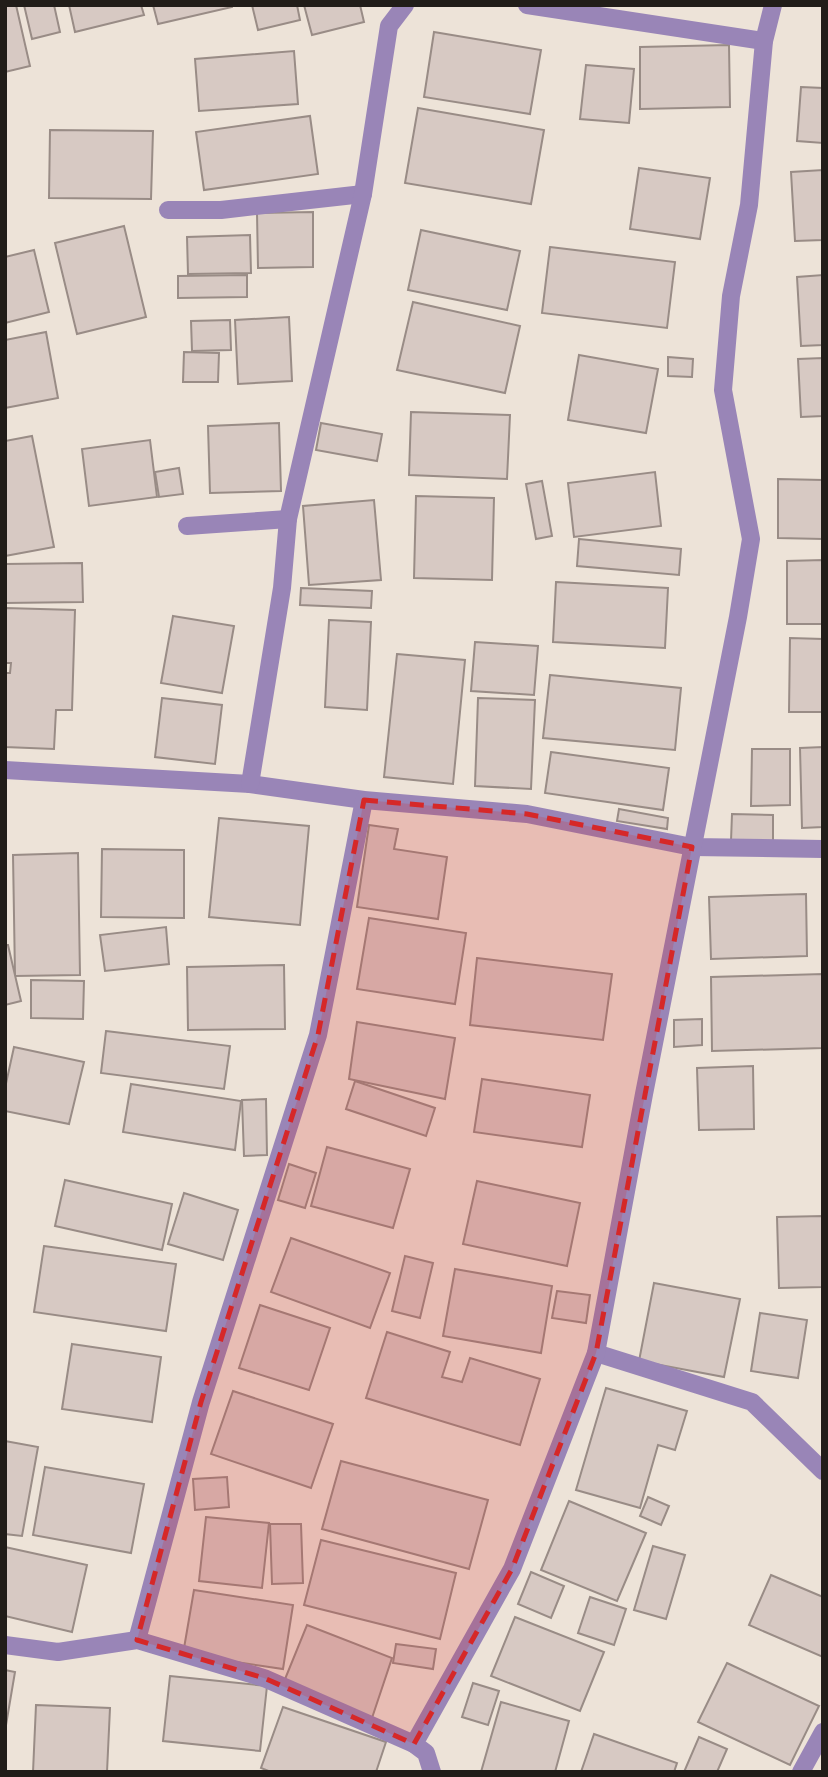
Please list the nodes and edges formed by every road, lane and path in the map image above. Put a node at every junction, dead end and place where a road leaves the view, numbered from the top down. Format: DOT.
graph roads {
  1 [pos="405,5"];
  2 [pos="527,5"];
  3 [pos="773,5"];
  4 [pos="764,41"];
  5 [pos="363,194"];
  6 [pos="168,210"];
  7 [pos="288,519"];
  8 [pos="187,526"];
  9 [pos="5,770"];
  10 [pos="250,784"];
  11 [pos="364,800"];
  12 [pos="692,847"];
  13 [pos="823,849"];
  14 [pos="596,1353"];
  15 [pos="823,1471"];
  16 [pos="136,1640"];
  17 [pos="5,1645"];
  18 [pos="823,1732"];
  19 [pos="414,1744"];
  20 [pos="432,1772"];
  21 [pos="801,1772"];
  1 -- 5 [label="street"];
  2 -- 4 [label="street"];
  3 -- 4 [label="street"];
  4 -- 12 [label="street"];
  5 -- 6 [label="street"];
  5 -- 7 [label="street"];
  7 -- 8 [label="street"];
  7 -- 10 [label="street"];
  9 -- 10 [label="street"];
  10 -- 11 [label="street"];
  11 -- 12 [label="street"];
  11 -- 16 [label="street"];
  12 -- 13 [label="street"];
  12 -- 14 [label="street"];
  14 -- 15 [label="street"];
  14 -- 19 [label="street"];
  16 -- 17 [label="street"];
  16 -- 19 [label="street"];
  18 -- 21 [label="street"];
  19 -- 20 [label="street"];
}
